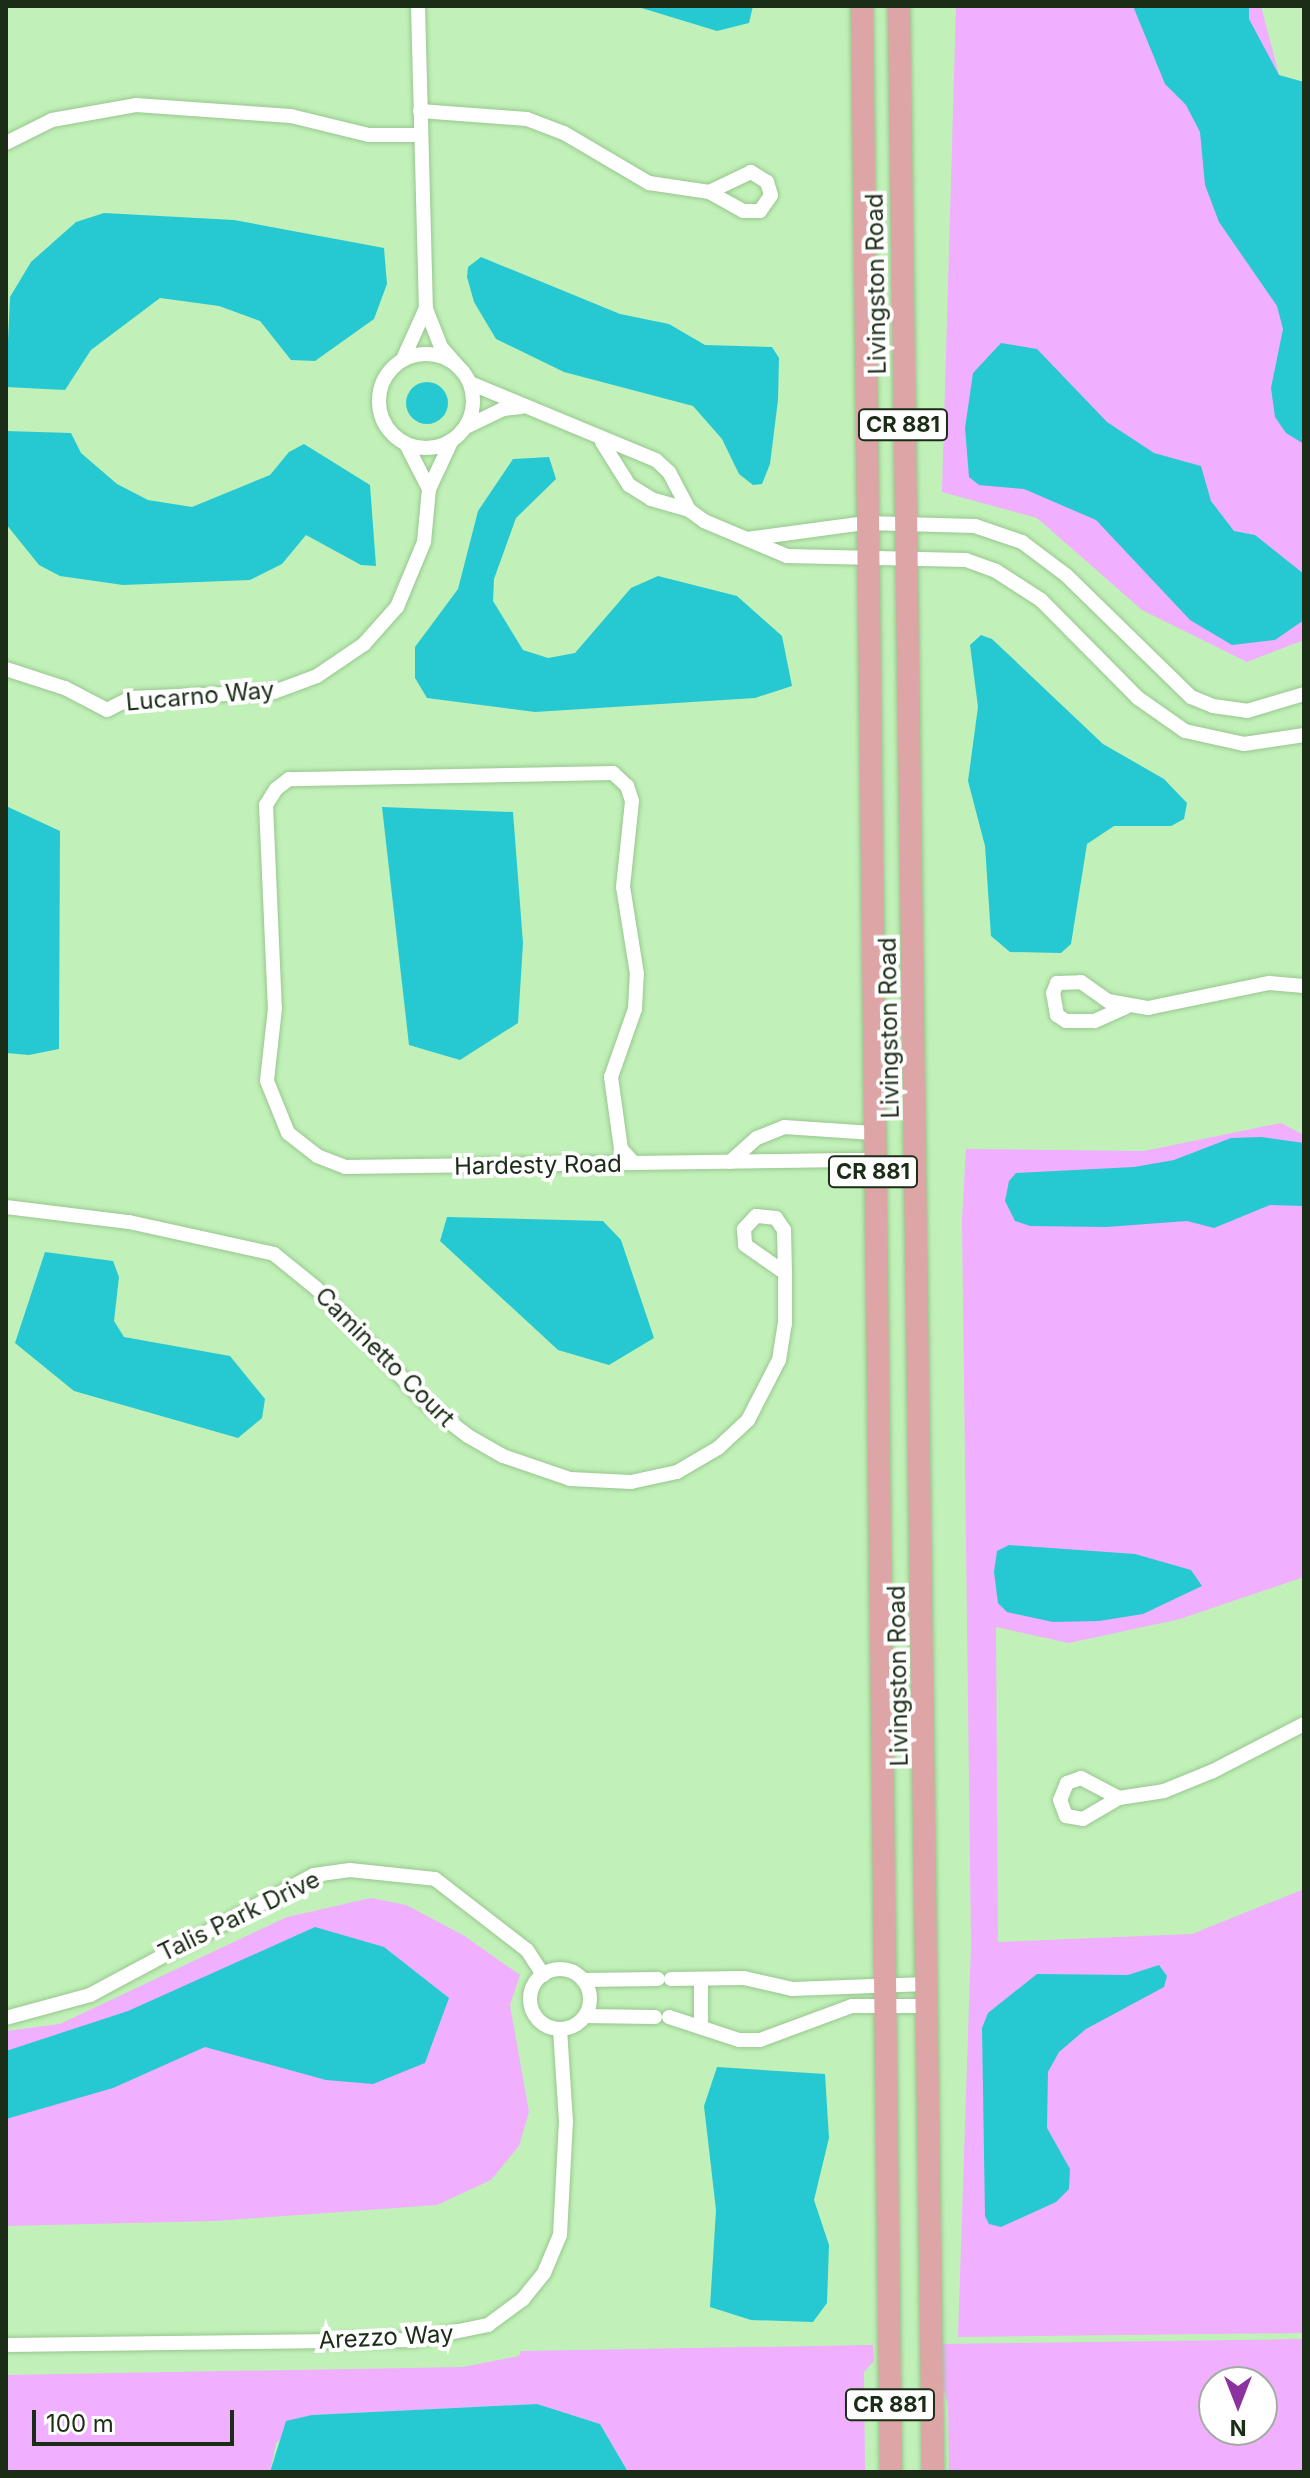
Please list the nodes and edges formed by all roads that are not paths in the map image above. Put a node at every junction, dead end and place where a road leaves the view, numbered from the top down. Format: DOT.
graph roads {
  1 [pos="418,6"];
  2 [pos="862,6"];
  3 [pos="899,6"];
  4 [pos="420,111"];
  5 [pos="421,135"];
  6 [pos="6,143"];
  7 [pos="709,192"];
  8 [pos="426,309"];
  9 [pos="400,362"];
  10 [pos="459,368"];
  11 [pos="470,383"];
  12 [pos="525,406"];
  13 [pos="465,427"];
  14 [pos="452,440"];
  15 [pos="602,442"];
  16 [pos="405,443"];
  17 [pos="429,489"];
  18 [pos="689,510"];
  19 [pos="905,521"];
  20 [pos="866,523"];
  21 [pos="747,539"];
  22 [pos="867,559"];
  23 [pos="905,559"];
  24 [pos="6,669"];
  25 [pos="1304,694"];
  26 [pos="1304,735"];
  27 [pos="1304,986"];
  28 [pos="1126,1007"];
  29 [pos="873,1133"];
  30 [pos="873,1160"];
  31 [pos="730,1162"];
  32 [pos="634,1163"];
  33 [pos="6,1207"];
  34 [pos="785,1273"];
  35 [pos="1304,1724"];
  36 [pos="1119,1798"];
  37 [pos="543,1975"];
  38 [pos="583,1980"];
  39 [pos="701,1980"];
  40 [pos="927,1995"];
  41 [pos="885,1996"];
  42 [pos="585,2016"];
  43 [pos="6,2018"];
  44 [pos="701,2027"];
  45 [pos="560,2029"];
  46 [pos="6,2345"];
  47 [pos="891,2472"];
  48 [pos="933,2472"];
  1 -- 4 [label="street"];
  2 -- 20 [label="main road, Livingston Road / CR 881"];
  3 -- 19 [label="main road, Livingston Road / CR 881"];
  4 -- 5 [label="street"];
  4 -- 7 [label="street"];
  5 -- 6 [label="street"];
  5 -- 8 [label="street"];
  8 -- 9 [label="street"];
  8 -- 10 [label="street"];
  9 -- 10 [label="street"];
  9 -- 16 [label="street"];
  10 -- 11 [label="street"];
  11 -- 12 [label="street"];
  11 -- 13 [label="street"];
  12 -- 13 [label="street"];
  12 -- 15 [label="street"];
  13 -- 14 [label="street"];
  14 -- 16 [label="street"];
  14 -- 17 [label="street, Lucarno Way"];
  15 -- 18 [label="street"];
  15 -- 18 [label="street"];
  16 -- 17 [label="street"];
  17 -- 24 [label="street, Lucarno Way"];
  18 -- 21 [label="street"];
  19 -- 20 [label="street"];
  19 -- 23 [label="main road, Livingston Road / CR 881"];
  19 -- 25 [label="street"];
  20 -- 21 [label="street"];
  20 -- 22 [label="main road, Livingston Road / CR 881"];
  21 -- 22 [label="street"];
  22 -- 23 [label="street"];
  22 -- 29 [label="main road, Livingston Road / CR 881"];
  23 -- 26 [label="street"];
  23 -- 40 [label="main road, Livingston Road / CR 881"];
  27 -- 28 [label="street"];
  28 -- 28 [label="street"];
  29 -- 30 [label="main road, Livingston Road / CR 881"];
  29 -- 31 [label="street"];
  30 -- 31 [label="street, Hardesty Road"];
  30 -- 41 [label="main road, Livingston Road / CR 881"];
  31 -- 32 [label="street, Hardesty Road"];
  32 -- 32 [label="street, Hardesty Road"];
  33 -- 34 [label="street, Caminetto Court"];
  35 -- 36 [label="street"];
  37 -- 38 [label="street"];
  37 -- 43 [label="street, Talis Park Drive"];
  37 -- 45 [label="street"];
  38 -- 39 [label="street"];
  38 -- 42 [label="street"];
  39 -- 41 [label="street"];
  39 -- 44 [label="street"];
  40 -- 41 [label="street"];
  40 -- 41 [label="street"];
  40 -- 48 [label="main road, Livingston Road / CR 881"];
  41 -- 44 [label="street"];
  41 -- 47 [label="main road, Livingston Road / CR 881"];
  42 -- 44 [label="street"];
  42 -- 45 [label="street"];
  45 -- 46 [label="street, Arezzo Way"];
}
